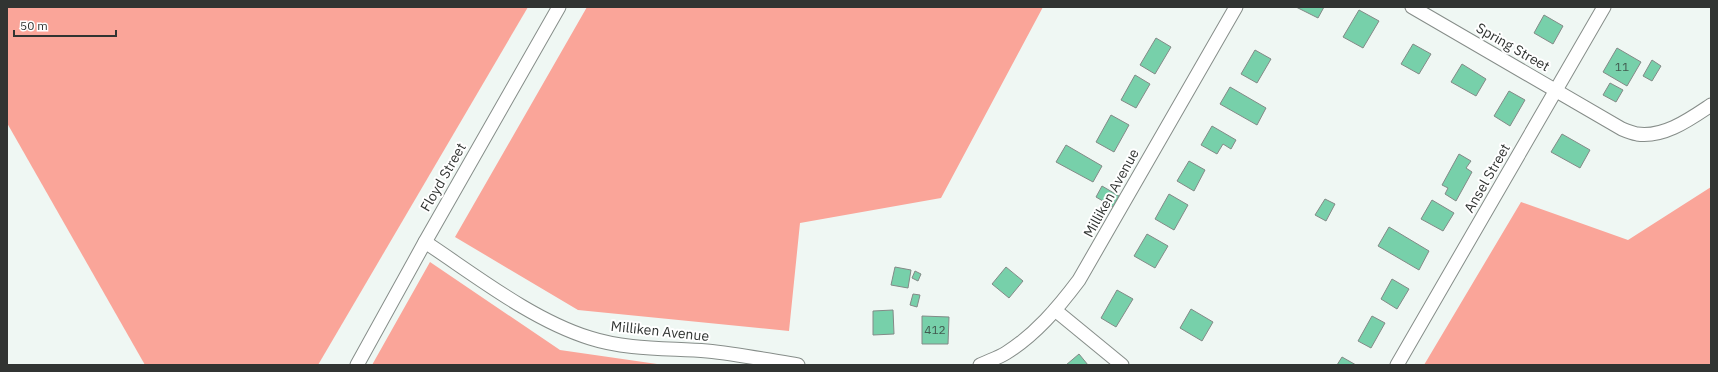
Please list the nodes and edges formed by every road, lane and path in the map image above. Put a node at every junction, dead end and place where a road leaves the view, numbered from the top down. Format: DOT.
graph roads {
  1 [pos="559,7"];
  2 [pos="1236,7"];
  3 [pos="1412,7"];
  4 [pos="1604,7"];
  5 [pos="1556,91"];
  6 [pos="1711,105"];
  7 [pos="425,242"];
  8 [pos="1055,310"];
  9 [pos="357,365"];
  10 [pos="798,365"];
  11 [pos="980,365"];
  12 [pos="1122,365"];
  13 [pos="1397,365"];
  1 -- 7 [label="street, Floyd Street"];
  2 -- 8 [label="street, Milliken Avenue"];
  3 -- 5 [label="street, Spring Street"];
  4 -- 5 [label="street, Ansel Street"];
  5 -- 6 [label="street, Spring Street"];
  5 -- 13 [label="street, Ansel Street"];
  7 -- 9 [label="street, Floyd Street"];
  7 -- 10 [label="street, Milliken Avenue"];
  8 -- 11 [label="street, Milliken Avenue"];
  8 -- 12 [label="street"];
}
